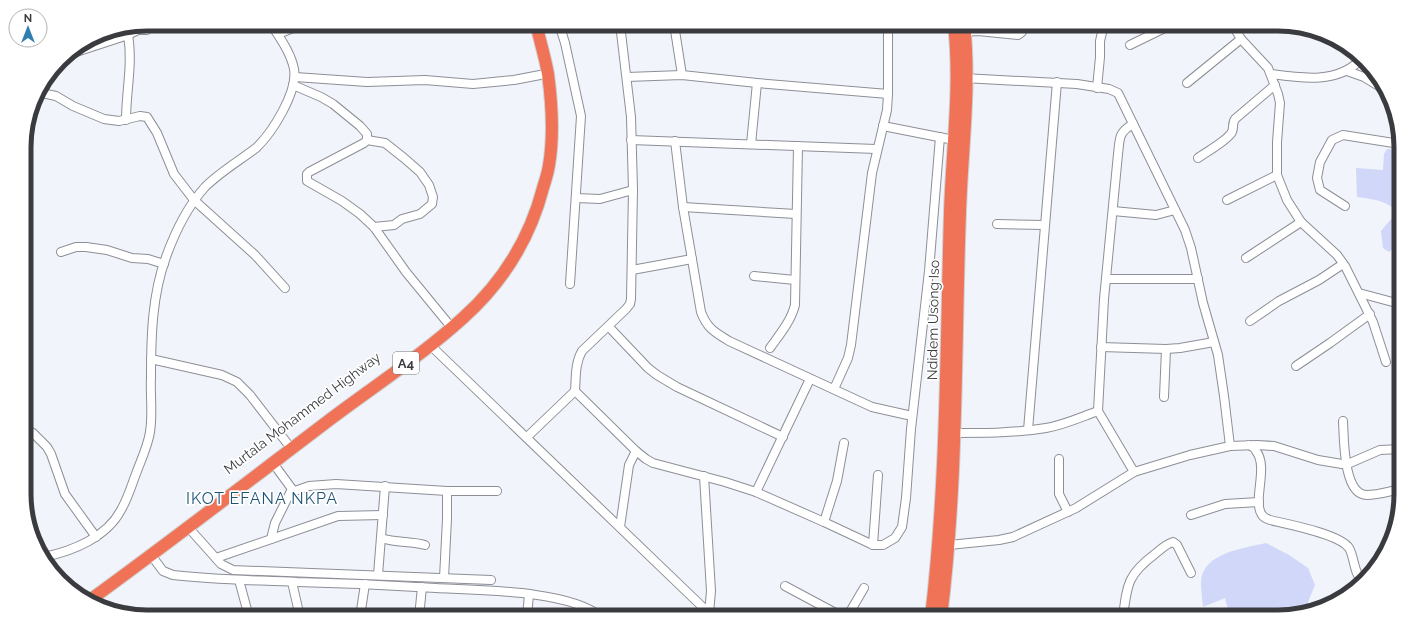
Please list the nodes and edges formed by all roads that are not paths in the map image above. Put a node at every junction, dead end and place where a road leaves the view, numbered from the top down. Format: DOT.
graph roads {
  1 [pos="136,31"];
  2 [pos="276,31"];
  3 [pos="286,31"];
  4 [pos="531,31"];
  5 [pos="538,31"];
  6 [pos="561,31"];
  7 [pos="621,31"];
  8 [pos="675,31"];
  9 [pos="888,31"];
  10 [pos="978,31"];
  11 [pos="978,31"];
  12 [pos="1022,31"];
  13 [pos="1102,31"];
  14 [pos="1159,31"];
  15 [pos="1236,31"];
  16 [pos="278,34"];
  17 [pos="128,36"];
  18 [pos="963,36"];
  19 [pos="1241,39"];
  20 [pos="1130,45"];
  21 [pos="84,50"];
  22 [pos="1357,62"];
  23 [pos="1347,71"];
  24 [pos="1271,74"];
  25 [pos="540,75"];
  26 [pos="682,75"];
  27 [pos="627,77"];
  28 [pos="961,77"];
  29 [pos="294,81"];
  30 [pos="1057,82"];
  31 [pos="757,83"];
  32 [pos="1187,83"];
  33 [pos="1375,83"];
  34 [pos="1275,85"];
  35 [pos="1097,88"];
  36 [pos="45,94"];
  37 [pos="888,94"];
  38 [pos="126,120"];
  39 [pos="1133,124"];
  40 [pos="883,126"];
  41 [pos="940,137"];
  42 [pos="367,140"];
  43 [pos="631,140"];
  44 [pos="675,141"];
  45 [pos="958,141"];
  46 [pos="1394,143"];
  47 [pos="751,144"];
  48 [pos="798,146"];
  49 [pos="876,149"];
  50 [pos="1198,158"];
  51 [pos="1277,175"];
  52 [pos="633,190"];
  53 [pos="576,198"];
  54 [pos="194,200"];
  55 [pos="1227,200"];
  56 [pos="1345,206"];
  57 [pos="683,208"];
  58 [pos="1175,210"];
  59 [pos="1112,212"];
  60 [pos="796,214"];
  61 [pos="1301,222"];
  62 [pos="997,224"];
  63 [pos="1045,225"];
  64 [pos="374,227"];
  65 [pos="61,252"];
  66 [pos="1246,258"];
  67 [pos="692,259"];
  68 [pos="164,264"];
  69 [pos="1343,264"];
  70 [pos="632,270"];
  71 [pos="754,276"];
  72 [pos="1106,279"];
  73 [pos="1198,279"];
  74 [pos="795,280"];
  75 [pos="570,284"];
  76 [pos="285,288"];
  77 [pos="1359,292"];
  78 [pos="1394,302"];
  79 [pos="1370,314"];
  80 [pos="1250,321"];
  81 [pos="447,322"];
  82 [pos="609,326"];
  83 [pos="1214,342"];
  84 [pos="430,345"];
  85 [pos="1101,347"];
  86 [pos="770,348"];
  87 [pos="1166,349"];
  88 [pos="151,359"];
  89 [pos="1386,362"];
  90 [pos="1296,366"];
  91 [pos="810,379"];
  92 [pos="834,389"];
  93 [pos="575,391"];
  94 [pos="1164,397"];
  95 [pos="1098,411"];
  96 [pos="912,416"];
  97 [pos="1343,421"];
  98 [pos="1028,430"];
  99 [pos="31,433"];
  100 [pos="954,434"];
  101 [pos="527,437"];
  102 [pos="783,437"];
  103 [pos="287,443"];
  104 [pos="844,443"];
  105 [pos="1249,445"];
  106 [pos="1230,446"];
  107 [pos="1394,449"];
  108 [pos="636,451"];
  109 [pos="1059,459"];
  110 [pos="273,463"];
  111 [pos="1346,464"];
  112 [pos="1134,472"];
  113 [pos="704,476"];
  114 [pos="878,476"];
  115 [pos="385,486"];
  116 [pos="292,489"];
  117 [pos="1394,490"];
  118 [pos="447,491"];
  119 [pos="497,491"];
  120 [pos="756,492"];
  121 [pos="1259,502"];
  122 [pos="1068,512"];
  123 [pos="383,515"];
  124 [pos="1191,515"];
  125 [pos="824,522"];
  126 [pos="188,527"];
  127 [pos="620,528"];
  128 [pos="96,537"];
  129 [pos="381,538"];
  130 [pos="271,539"];
  131 [pos="425,545"];
  132 [pos="873,545"];
  133 [pos="949,545"];
  134 [pos="49,555"];
  135 [pos="151,556"];
  136 [pos="216,558"];
  137 [pos="1191,573"];
  138 [pos="378,575"];
  139 [pos="1359,577"];
  140 [pos="444,578"];
  141 [pos="239,580"];
  142 [pos="491,580"];
  143 [pos="292,582"];
  144 [pos="365,584"];
  145 [pos="785,586"];
  146 [pos="422,587"];
  147 [pos="864,588"];
  148 [pos="88,594"];
  149 [pos="529,594"];
  150 [pos="94,597"];
  151 [pos="247,610"];
  152 [pos="298,610"];
  153 [pos="361,610"];
  154 [pos="420,610"];
  155 [pos="528,610"];
  156 [pos="588,610"];
  157 [pos="706,610"];
  158 [pos="711,610"];
  159 [pos="830,610"];
  160 [pos="851,610"];
  161 [pos="932,610"];
  162 [pos="942,610"];
  163 [pos="1123,610"];
  1 -- 17 [label="street"];
  2 -- 16 [label="street"];
  3 -- 16 [label="street"];
  4 -- 25 [label="highway, Murtala Mohammed Highway / A4"];
  5 -- 84 [label="highway, Murtala Mohammed Highway / A4"];
  6 -- 53 [label="street"];
  7 -- 27 [label="street"];
  8 -- 26 [label="street"];
  9 -- 37 [label="street"];
  10 -- 12 [label="street"];
  11 -- 18 [label="street"];
  13 -- 35 [label="street"];
  14 -- 20 [label="street"];
  15 -- 19 [label="street"];
  16 -- 29 [label="street"];
  17 -- 21 [label="street"];
  17 -- 38 [label="street"];
  18 -- 28 [label="highway, Ndidem Usong Iso"];
  19 -- 24 [label="street"];
  19 -- 32 [label="street"];
  22 -- 23 [label="street"];
  23 -- 24 [label="street"];
  23 -- 33 [label="street"];
  24 -- 34 [label="street"];
  25 -- 29 [label="street"];
  25 -- 81 [label="highway, Murtala Mohammed Highway / A4"];
  26 -- 27 [label="street"];
  26 -- 31 [label="street"];
  27 -- 43 [label="street"];
  28 -- 30 [label="street"];
  28 -- 45 [label="highway, Ndidem Usong Iso"];
  29 -- 42 [label="street"];
  29 -- 54 [label="street"];
  30 -- 35 [label="street"];
  30 -- 63 [label="street"];
  31 -- 37 [label="street"];
  31 -- 47 [label="street"];
  34 -- 50 [label="street"];
  34 -- 51 [label="street"];
  35 -- 39 [label="street"];
  36 -- 38 [label="street"];
  37 -- 40 [label="street"];
  38 -- 54 [label="street"];
  39 -- 58 [label="street"];
  39 -- 59 [label="street"];
  40 -- 41 [label="street"];
  40 -- 49 [label="street"];
  41 -- 45 [label="street"];
  41 -- 96 [label="street"];
  42 -- 64 [label="street"];
  42 -- 64 [label="street"];
  43 -- 44 [label="street"];
  43 -- 52 [label="street"];
  44 -- 47 [label="street"];
  44 -- 57 [label="street"];
  45 -- 100 [label="highway, Ndidem Usong Iso"];
  45 -- 161 [label="highway, Ndidem Usong Iso"];
  46 -- 56 [label="street"];
  47 -- 48 [label="street"];
  48 -- 49 [label="street"];
  48 -- 60 [label="street"];
  49 -- 92 [label="street"];
  51 -- 55 [label="street"];
  51 -- 61 [label="street"];
  52 -- 53 [label="street"];
  52 -- 70 [label="street"];
  53 -- 75 [label="street"];
  54 -- 68 [label="street"];
  54 -- 76 [label="street"];
  57 -- 60 [label="street"];
  57 -- 67 [label="street"];
  58 -- 59 [label="street"];
  58 -- 73 [label="street"];
  59 -- 72 [label="street"];
  60 -- 74 [label="street"];
  61 -- 66 [label="street"];
  61 -- 69 [label="street"];
  62 -- 63 [label="street"];
  63 -- 98 [label="street"];
  64 -- 81 [label="street"];
  65 -- 68 [label="street"];
  67 -- 70 [label="street"];
  67 -- 91 [label="street"];
  68 -- 88 [label="street"];
  69 -- 77 [label="street"];
  69 -- 80 [label="street"];
  70 -- 82 [label="street"];
  71 -- 74 [label="street"];
  72 -- 73 [label="street"];
  72 -- 85 [label="street"];
  73 -- 83 [label="street"];
  74 -- 86 [label="street"];
  77 -- 78 [label="street"];
  77 -- 79 [label="street"];
  79 -- 89 [label="street"];
  79 -- 90 [label="street"];
  81 -- 103 [label="highway, Murtala Mohammed Highway / A4"];
  82 -- 93 [label="street"];
  82 -- 102 [label="street"];
  83 -- 87 [label="street"];
  83 -- 106 [label="street"];
  84 -- 101 [label="street"];
  84 -- 110 [label="highway, Murtala Mohammed Highway / A4"];
  85 -- 87 [label="street"];
  85 -- 95 [label="street"];
  87 -- 94 [label="street"];
  88 -- 103 [label="street"];
  88 -- 128 [label="street"];
  91 -- 92 [label="street"];
  91 -- 102 [label="street"];
  92 -- 96 [label="street"];
  93 -- 101 [label="street"];
  93 -- 108 [label="street"];
  95 -- 98 [label="street"];
  95 -- 112 [label="street"];
  96 -- 132 [label="street"];
  97 -- 111 [label="street"];
  98 -- 100 [label="street"];
  99 -- 128 [label="street"];
  100 -- 133 [label="highway, Ndidem Usong Iso"];
  101 -- 127 [label="street"];
  102 -- 120 [label="street"];
  103 -- 148 [label="highway, Murtala Mohammed Highway / A4"];
  104 -- 125 [label="street"];
  105 -- 106 [label="street"];
  105 -- 111 [label="street"];
  105 -- 121 [label="street"];
  106 -- 112 [label="street"];
  107 -- 111 [label="street"];
  108 -- 113 [label="street"];
  108 -- 127 [label="street"];
  109 -- 122 [label="street"];
  110 -- 116 [label="street"];
  110 -- 126 [label="highway, Murtala Mohammed Highway / A4"];
  111 -- 117 [label="street"];
  112 -- 122 [label="street"];
  113 -- 120 [label="street"];
  113 -- 158 [label="street"];
  114 -- 132 [label="street"];
  115 -- 116 [label="street"];
  115 -- 118 [label="street"];
  115 -- 123 [label="street"];
  116 -- 130 [label="street"];
  118 -- 119 [label="street"];
  118 -- 140 [label="street"];
  120 -- 125 [label="street"];
  121 -- 124 [label="street"];
  121 -- 139 [label="street"];
  122 -- 133 [label="street"];
  123 -- 129 [label="street"];
  123 -- 130 [label="street"];
  125 -- 132 [label="street"];
  126 -- 135 [label="highway, Murtala Mohammed Highway / A4"];
  126 -- 136 [label="street"];
  127 -- 157 [label="street"];
  128 -- 134 [label="street"];
  129 -- 131 [label="street"];
  129 -- 138 [label="street"];
  130 -- 136 [label="street"];
  133 -- 162 [label="highway, Ndidem Usong Iso"];
  135 -- 141 [label="street"];
  135 -- 150 [label="highway, Murtala Mohammed Highway / A4"];
  136 -- 138 [label="street"];
  137 -- 163 [label="street"];
  138 -- 140 [label="street"];
  140 -- 142 [label="street"];
  141 -- 143 [label="street"];
  141 -- 151 [label="street"];
  143 -- 144 [label="street"];
  143 -- 152 [label="street"];
  144 -- 146 [label="street"];
  144 -- 153 [label="street"];
  145 -- 159 [label="street"];
  146 -- 149 [label="street"];
  146 -- 154 [label="street"];
  147 -- 160 [label="street"];
  149 -- 155 [label="street"];
  149 -- 156 [label="street"];
}
